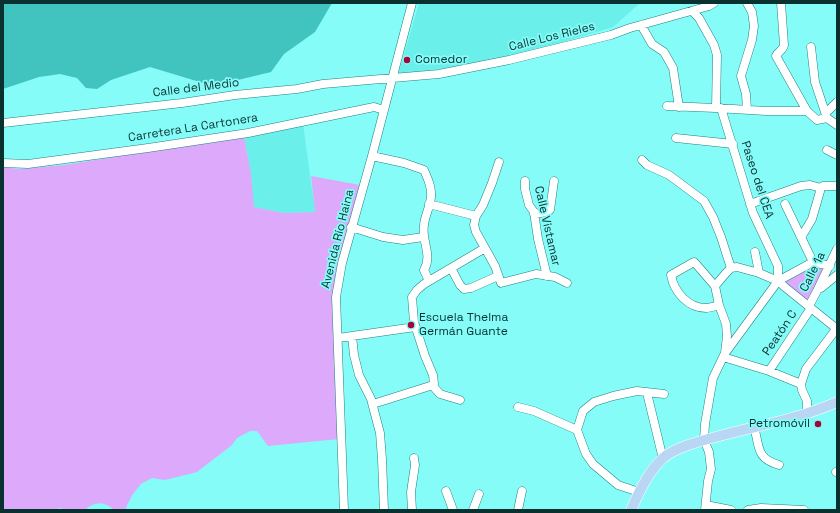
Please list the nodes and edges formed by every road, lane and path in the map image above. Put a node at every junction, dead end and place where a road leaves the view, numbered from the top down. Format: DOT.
graph roads {
  1 [pos="412,3"];
  2 [pos="747,3"];
  3 [pos="781,3"];
  4 [pos="709,4"];
  5 [pos="692,11"];
  6 [pos="641,24"];
  7 [pos="810,46"];
  8 [pos="393,78"];
  9 [pos="837,102"];
  10 [pos="667,106"];
  11 [pos="678,107"];
  12 [pos="718,108"];
  13 [pos="384,110"];
  14 [pos="747,110"];
  15 [pos="807,111"];
  16 [pos="826,115"];
  17 [pos="3,123"];
  18 [pos="837,125"];
  19 [pos="676,138"];
  20 [pos="733,144"];
  21 [pos="827,150"];
  22 [pos="837,155"];
  23 [pos="372,156"];
  24 [pos="642,160"];
  25 [pos="3,162"];
  26 [pos="499,162"];
  27 [pos="554,180"];
  28 [pos="525,181"];
  29 [pos="837,186"];
  30 [pos="821,188"];
  31 [pos="429,204"];
  32 [pos="750,204"];
  33 [pos="785,204"];
  34 [pos="534,214"];
  35 [pos="476,216"];
  36 [pos="351,227"];
  37 [pos="802,236"];
  38 [pos="423,237"];
  39 [pos="485,248"];
  40 [pos="837,249"];
  41 [pos="755,252"];
  42 [pos="813,262"];
  43 [pos="830,266"];
  44 [pos="452,268"];
  45 [pos="731,268"];
  46 [pos="760,273"];
  47 [pos="547,276"];
  48 [pos="837,276"];
  49 [pos="500,279"];
  50 [pos="429,281"];
  51 [pos="778,281"];
  52 [pos="567,283"];
  53 [pos="715,286"];
  54 [pos="818,292"];
  55 [pos="719,305"];
  56 [pos="810,307"];
  57 [pos="415,327"];
  58 [pos="837,329"];
  59 [pos="352,336"];
  60 [pos="338,338"];
  61 [pos="724,355"];
  62 [pos="769,371"];
  63 [pos="801,384"];
  64 [pos="431,386"];
  65 [pos="648,393"];
  66 [pos="664,394"];
  67 [pos="460,400"];
  68 [pos="837,402"];
  69 [pos="372,404"];
  70 [pos="518,407"];
  71 [pos="808,412"];
  72 [pos="754,427"];
  73 [pos="577,430"];
  74 [pos="704,440"];
  75 [pos="414,458"];
  76 [pos="663,459"];
  77 [pos="779,465"];
  78 [pos="446,491"];
  79 [pos="522,492"];
  80 [pos="639,492"];
  81 [pos="479,494"];
  82 [pos="706,507"];
  83 [pos="767,509"];
  84 [pos="344,510"];
  85 [pos="384,510"];
  86 [pos="412,510"];
  87 [pos="453,510"];
  88 [pos="473,510"];
  89 [pos="518,510"];
  90 [pos="631,510"];
  91 [pos="731,510"];
  92 [pos="748,510"];
  93 [pos="804,510"];
  1 -- 8 [label="street, Avenida Río Haina"];
  2 -- 14 [label="street"];
  3 -- 15 [label="street"];
  4 -- 5 [label="street, Calle Los Rieles"];
  5 -- 6 [label="street, Calle Los Rieles"];
  5 -- 12 [label="street, Paseo del CEA"];
  6 -- 8 [label="street, Calle Los Rieles"];
  6 -- 11 [label="street"];
  7 -- 16 [label="street"];
  8 -- 13 [label="street, Avenida Río Haina"];
  8 -- 17 [label="street, Calle del Medio"];
  9 -- 16 [label="street"];
  10 -- 11 [label="street"];
  11 -- 12 [label="street"];
  12 -- 14 [label="street"];
  12 -- 20 [label="street, Paseo del CEA"];
  13 -- 23 [label="street, Avenida Río Haina"];
  13 -- 25 [label="street, Carretera La Cartonera"];
  14 -- 15 [label="street"];
  15 -- 16 [label="street"];
  16 -- 18 [label="street"];
  19 -- 20 [label="street"];
  20 -- 32 [label="street, Paseo del CEA"];
  21 -- 22 [label="street"];
  23 -- 31 [label="street"];
  23 -- 36 [label="street, Avenida Río Haina"];
  24 -- 45 [label="street"];
  26 -- 35 [label="street"];
  27 -- 34 [label="street"];
  28 -- 34 [label="street, Calle Vistamar"];
  29 -- 30 [label="street"];
  30 -- 32 [label="street"];
  30 -- 37 [label="street"];
  31 -- 35 [label="street"];
  31 -- 38 [label="street"];
  32 -- 51 [label="street, Paseo del CEA"];
  33 -- 37 [label="street"];
  34 -- 47 [label="street, Calle Vistamar"];
  35 -- 39 [label="street"];
  36 -- 38 [label="street"];
  36 -- 60 [label="street, Avenida Río Haina"];
  37 -- 42 [label="street"];
  38 -- 50 [label="street"];
  39 -- 44 [label="street"];
  39 -- 49 [label="street"];
  40 -- 43 [label="street, Calle 1a"];
  41 -- 46 [label="street"];
  42 -- 43 [label="street"];
  42 -- 51 [label="street"];
  43 -- 54 [label="street, Calle 1a"];
  44 -- 49 [label="street"];
  44 -- 50 [label="street"];
  45 -- 46 [label="street"];
  45 -- 53 [label="street"];
  46 -- 51 [label="street"];
  47 -- 49 [label="street"];
  47 -- 52 [label="street"];
  48 -- 54 [label="street"];
  50 -- 57 [label="street"];
  51 -- 56 [label="street"];
  51 -- 61 [label="street"];
  53 -- 55 [label="street"];
  53 -- 55 [label="street"];
  54 -- 56 [label="street, Calle 1a"];
  55 -- 61 [label="street"];
  56 -- 58 [label="street"];
  56 -- 62 [label="street, Peatón C"];
  57 -- 59 [label="street"];
  57 -- 64 [label="street"];
  58 -- 63 [label="street"];
  59 -- 60 [label="street"];
  59 -- 69 [label="street"];
  60 -- 84 [label="street, Avenida Río Haina"];
  61 -- 62 [label="street"];
  61 -- 74 [label="street"];
  62 -- 63 [label="street"];
  63 -- 71 [label="street"];
  64 -- 67 [label="street"];
  64 -- 69 [label="street"];
  65 -- 66 [label="street"];
  65 -- 73 [label="street"];
  65 -- 76 [label="street"];
  68 -- 71 [label="main road"];
  69 -- 85 [label="street"];
  70 -- 73 [label="street"];
  71 -- 72 [label="main road"];
  72 -- 74 [label="main road"];
  72 -- 77 [label="street"];
  73 -- 80 [label="street"];
  74 -- 76 [label="main road"];
  74 -- 82 [label="street"];
  75 -- 86 [label="street"];
  76 -- 80 [label="main road"];
  78 -- 87 [label="street"];
  79 -- 89 [label="street"];
  80 -- 90 [label="main road"];
  81 -- 88 [label="street"];
  82 -- 91 [label="street"];
  83 -- 92 [label="street"];
  83 -- 93 [label="street"];
}
